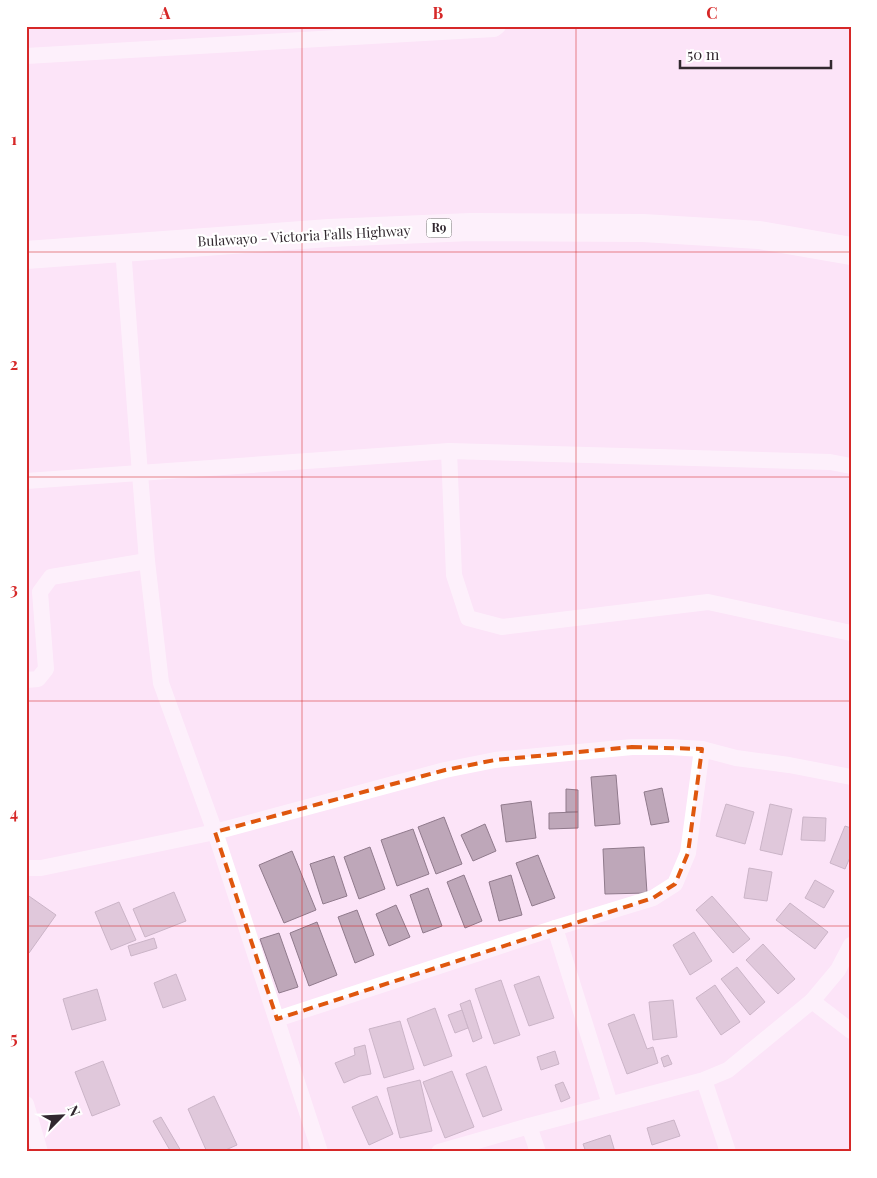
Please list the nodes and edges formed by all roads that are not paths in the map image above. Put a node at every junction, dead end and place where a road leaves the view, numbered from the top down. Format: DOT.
graph roads {
  1 [pos="498,26"];
  2 [pos="26,56"];
  3 [pos="123,248"];
  4 [pos="851,251"];
  5 [pos="26,254"];
  6 [pos="448,451"];
  7 [pos="851,466"];
  8 [pos="140,474"];
  9 [pos="26,481"];
  10 [pos="147,561"];
  11 [pos="851,634"];
  12 [pos="26,680"];
  13 [pos="702,749"];
  14 [pos="851,777"];
  15 [pos="215,832"];
  16 [pos="26,868"];
  17 [pos="555,928"];
  18 [pos="851,944"];
  19 [pos="812,1000"];
  20 [pos="277,1019"];
  21 [pos="851,1031"];
  22 [pos="704,1080"];
  23 [pos="26,1104"];
  24 [pos="610,1104"];
  25 [pos="530,1126"];
  26 [pos="40,1152"];
  27 [pos="320,1152"];
  28 [pos="439,1152"];
  29 [pos="538,1152"];
  30 [pos="728,1152"];
  1 -- 2 [label="street"];
  3 -- 4 [label="highway, Bulawayo - Victoria Falls Highway / R9"];
  3 -- 5 [label="highway, Bulawayo - Victoria Falls Highway / R9"];
  3 -- 8 [label="street"];
  6 -- 7 [label="street"];
  6 -- 8 [label="street"];
  6 -- 11 [label="street"];
  8 -- 9 [label="street"];
  8 -- 10 [label="street"];
  10 -- 12 [label="street"];
  10 -- 15 [label="street"];
  13 -- 14 [label="street"];
  13 -- 15 [label="street"];
  13 -- 17 [label="street"];
  15 -- 16 [label="street"];
  15 -- 20 [label="street"];
  17 -- 20 [label="street"];
  17 -- 24 [label="street"];
  18 -- 19 [label="street"];
  19 -- 21 [label="street"];
  19 -- 22 [label="street"];
  20 -- 27 [label="street"];
  22 -- 24 [label="street"];
  22 -- 30 [label="street"];
  23 -- 26 [label="street"];
  24 -- 25 [label="street"];
  25 -- 28 [label="street"];
  25 -- 29 [label="street"];
}
